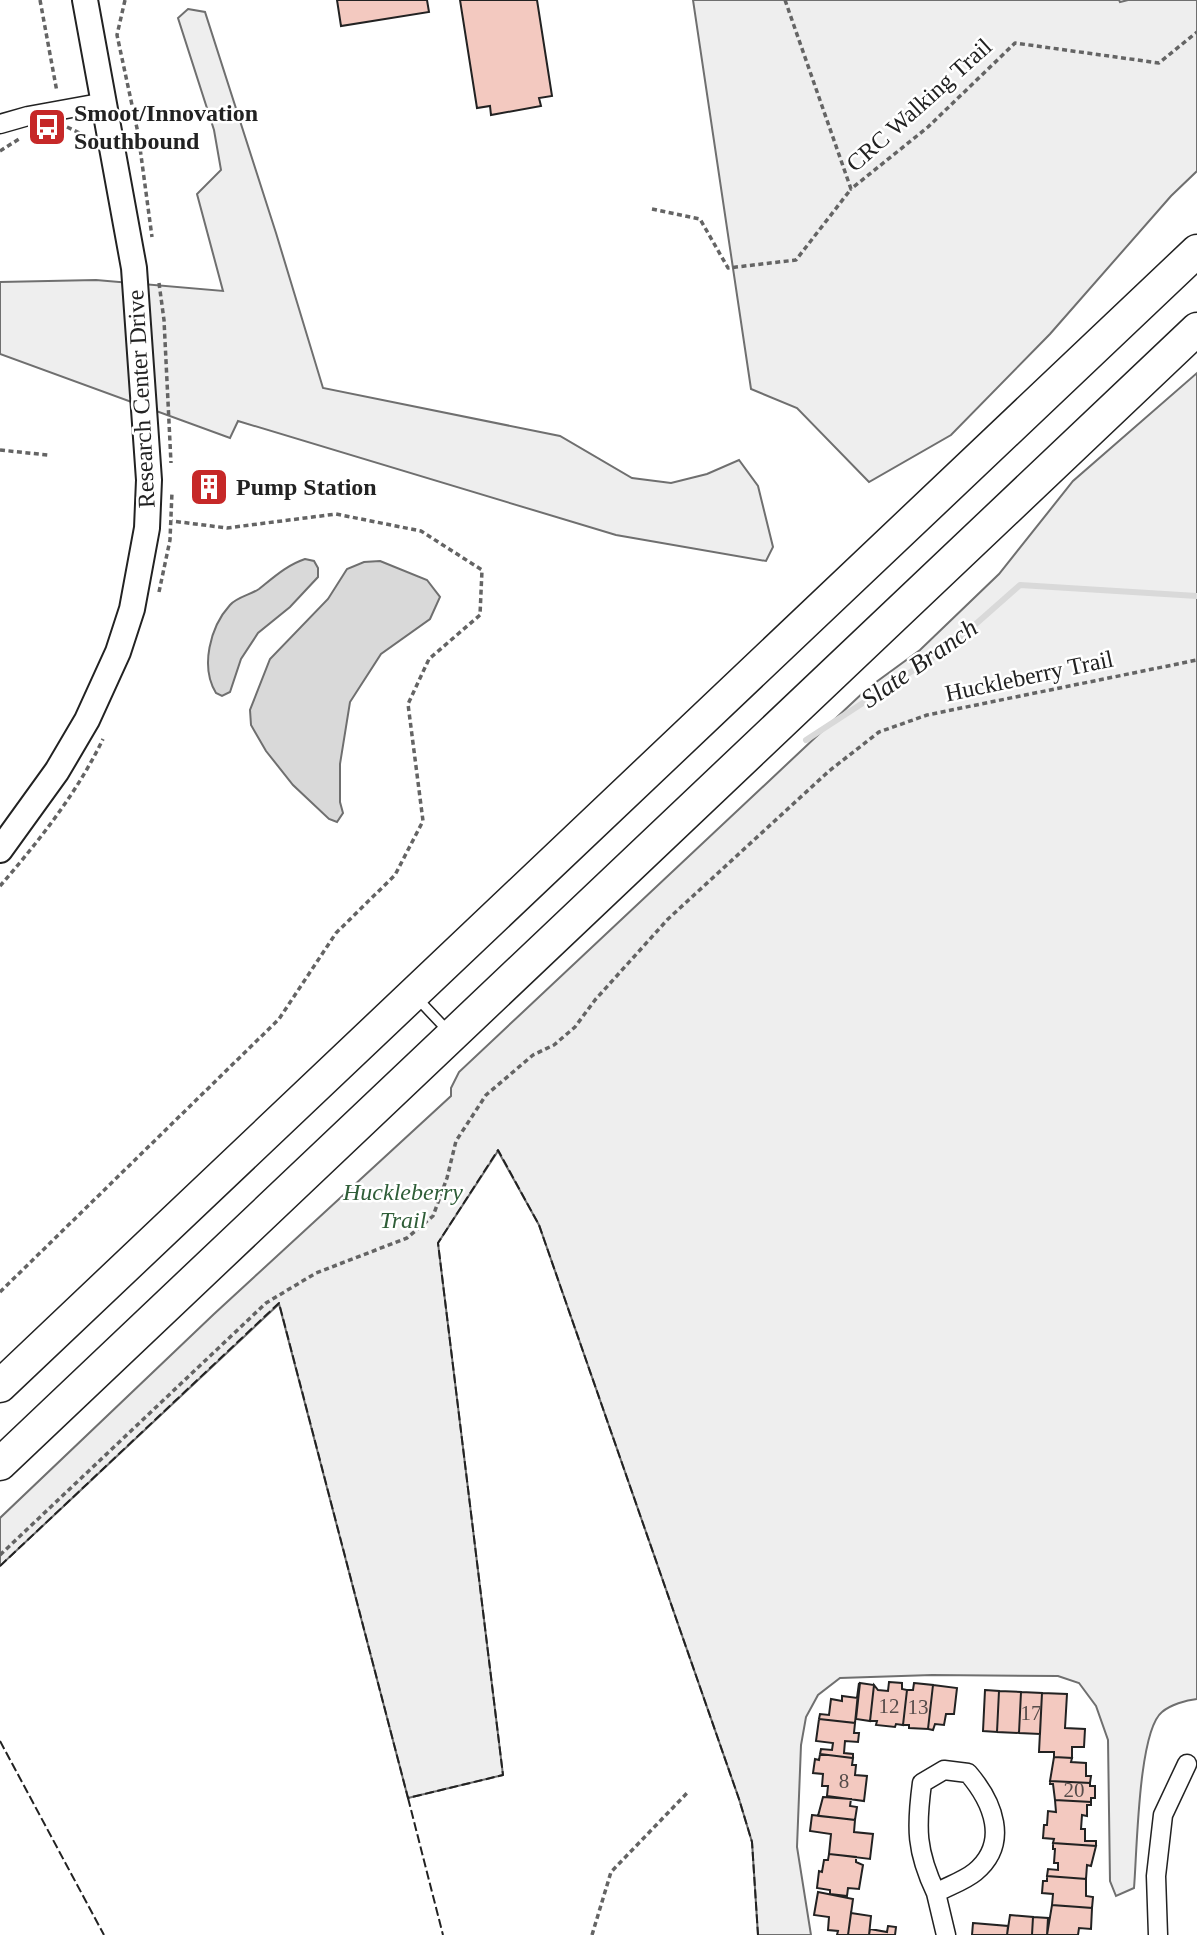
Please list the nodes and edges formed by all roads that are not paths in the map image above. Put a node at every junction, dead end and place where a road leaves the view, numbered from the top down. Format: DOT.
graph roads {
  1 [pos="85,0"];
  2 [pos="105,102"];
  3 [pos="0,124"];
  4 [pos="1197,251"];
  5 [pos="1197,329"];
  6 [pos="0,850"];
  7 [pos="414,994"];
  8 [pos="452,1035"];
  9 [pos="0,1386"];
  10 [pos="0,1464"];
  11 [pos="1187,1764"];
  12 [pos="936,1893"];
  13 [pos="946,1935"];
  14 [pos="1158,1935"];
  1 -- 2 [label="main road, Research Center Drive"];
  2 -- 3 [label="street"];
  2 -- 6 [label="main road, Research Center Drive"];
  4 -- 7 [label="highway"];
  5 -- 8 [label="highway"];
  7 -- 8 [label="lane"];
  7 -- 9 [label="highway"];
  8 -- 10 [label="highway"];
  11 -- 14 [label="street"];
  12 -- 12 [label="street"];
  12 -- 13 [label="street"];
}
